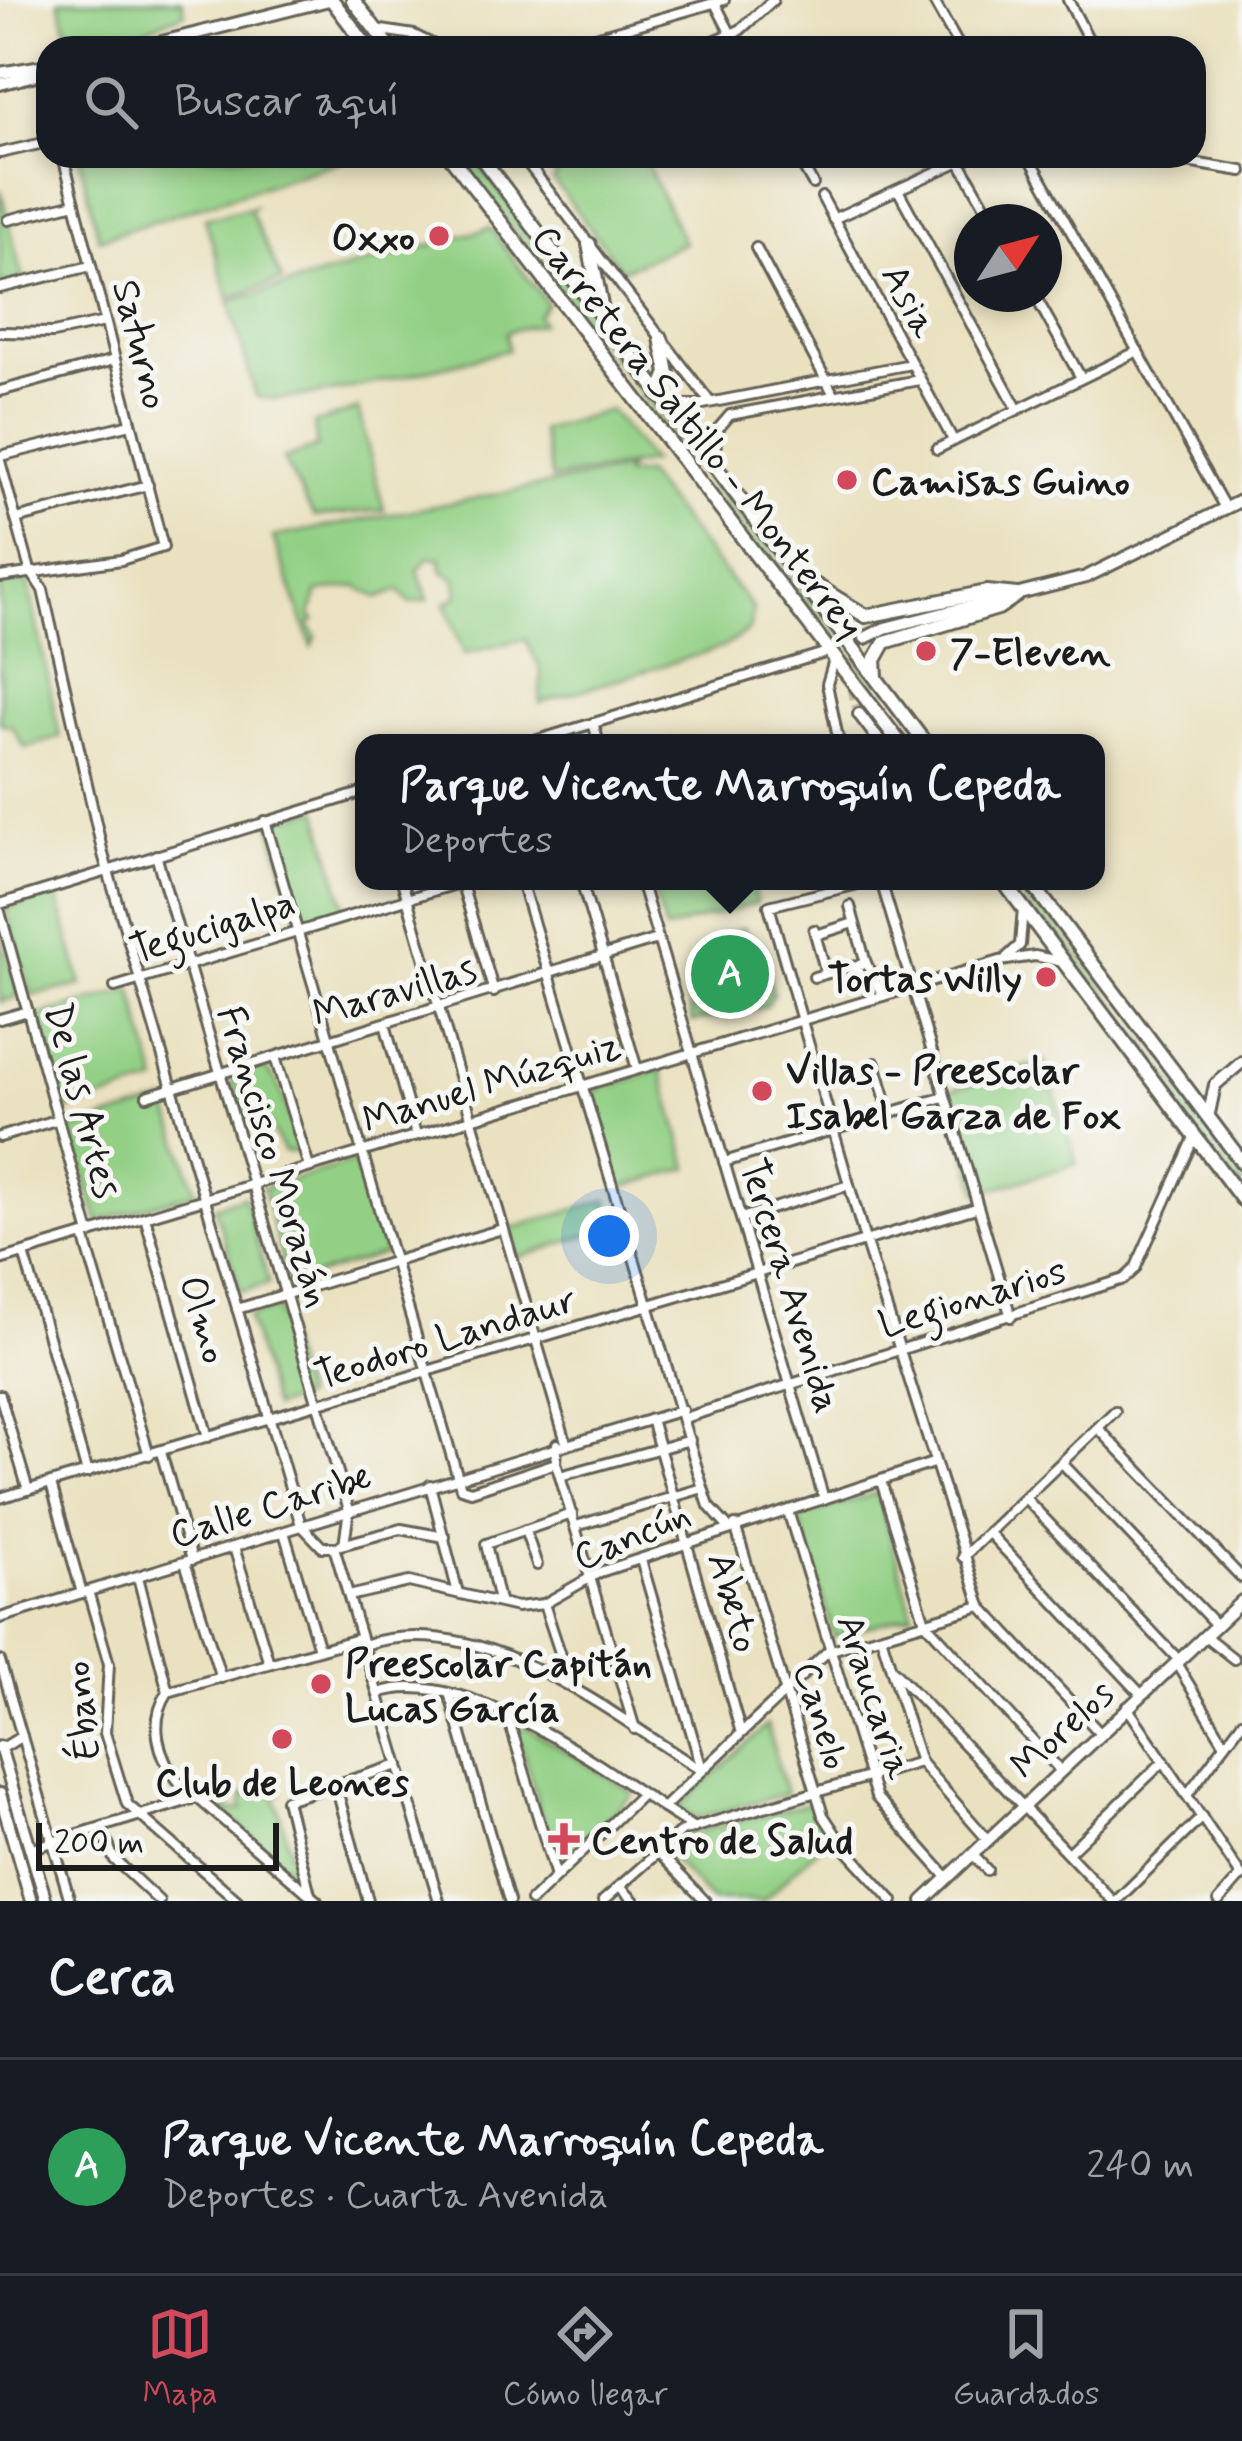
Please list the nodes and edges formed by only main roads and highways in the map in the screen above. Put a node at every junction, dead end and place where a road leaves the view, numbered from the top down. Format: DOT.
graph roads {
  1 [pos="330,0"];
  2 [pos="357,0"];
  3 [pos="358,36"];
  4 [pos="385,36"];
  5 [pos="458,168"];
  6 [pos="489,168"];
  7 [pos="589,244"];
  8 [pos="604,323"];
  9 [pos="661,338"];
  10 [pos="663,399"];
  11 [pos="800,575"];
  12 [pos="879,682"];
  13 [pos="893,734"];
  14 [pos="919,734"];
  15 [pos="1010,890"];
  16 [pos="1037,890"];
  17 [pos="1242,1162"];
  18 [pos="1242,1199"];
  1 -- 3 [label="main road"];
  2 -- 4 [label="main road"];
  5 -- 13 [label="main road, Carretera Saltillo - Monterrey"];
  6 -- 8 [label="main road, Carretera Saltillo - Monterrey"];
  7 -- 8 [label="main road"];
  8 -- 10 [label="main road, Carretera Saltillo - Monterrey"];
  9 -- 10 [label="main road"];
  10 -- 11 [label="main road, Carretera Saltillo - Monterrey"];
  11 -- 12 [label="main road, Carretera Saltillo - Monterrey"];
  11 -- 12 [label="main road"];
  12 -- 14 [label="main road, Carretera Saltillo - Monterrey"];
  15 -- 18 [label="main road"];
  16 -- 17 [label="main road"];
}
